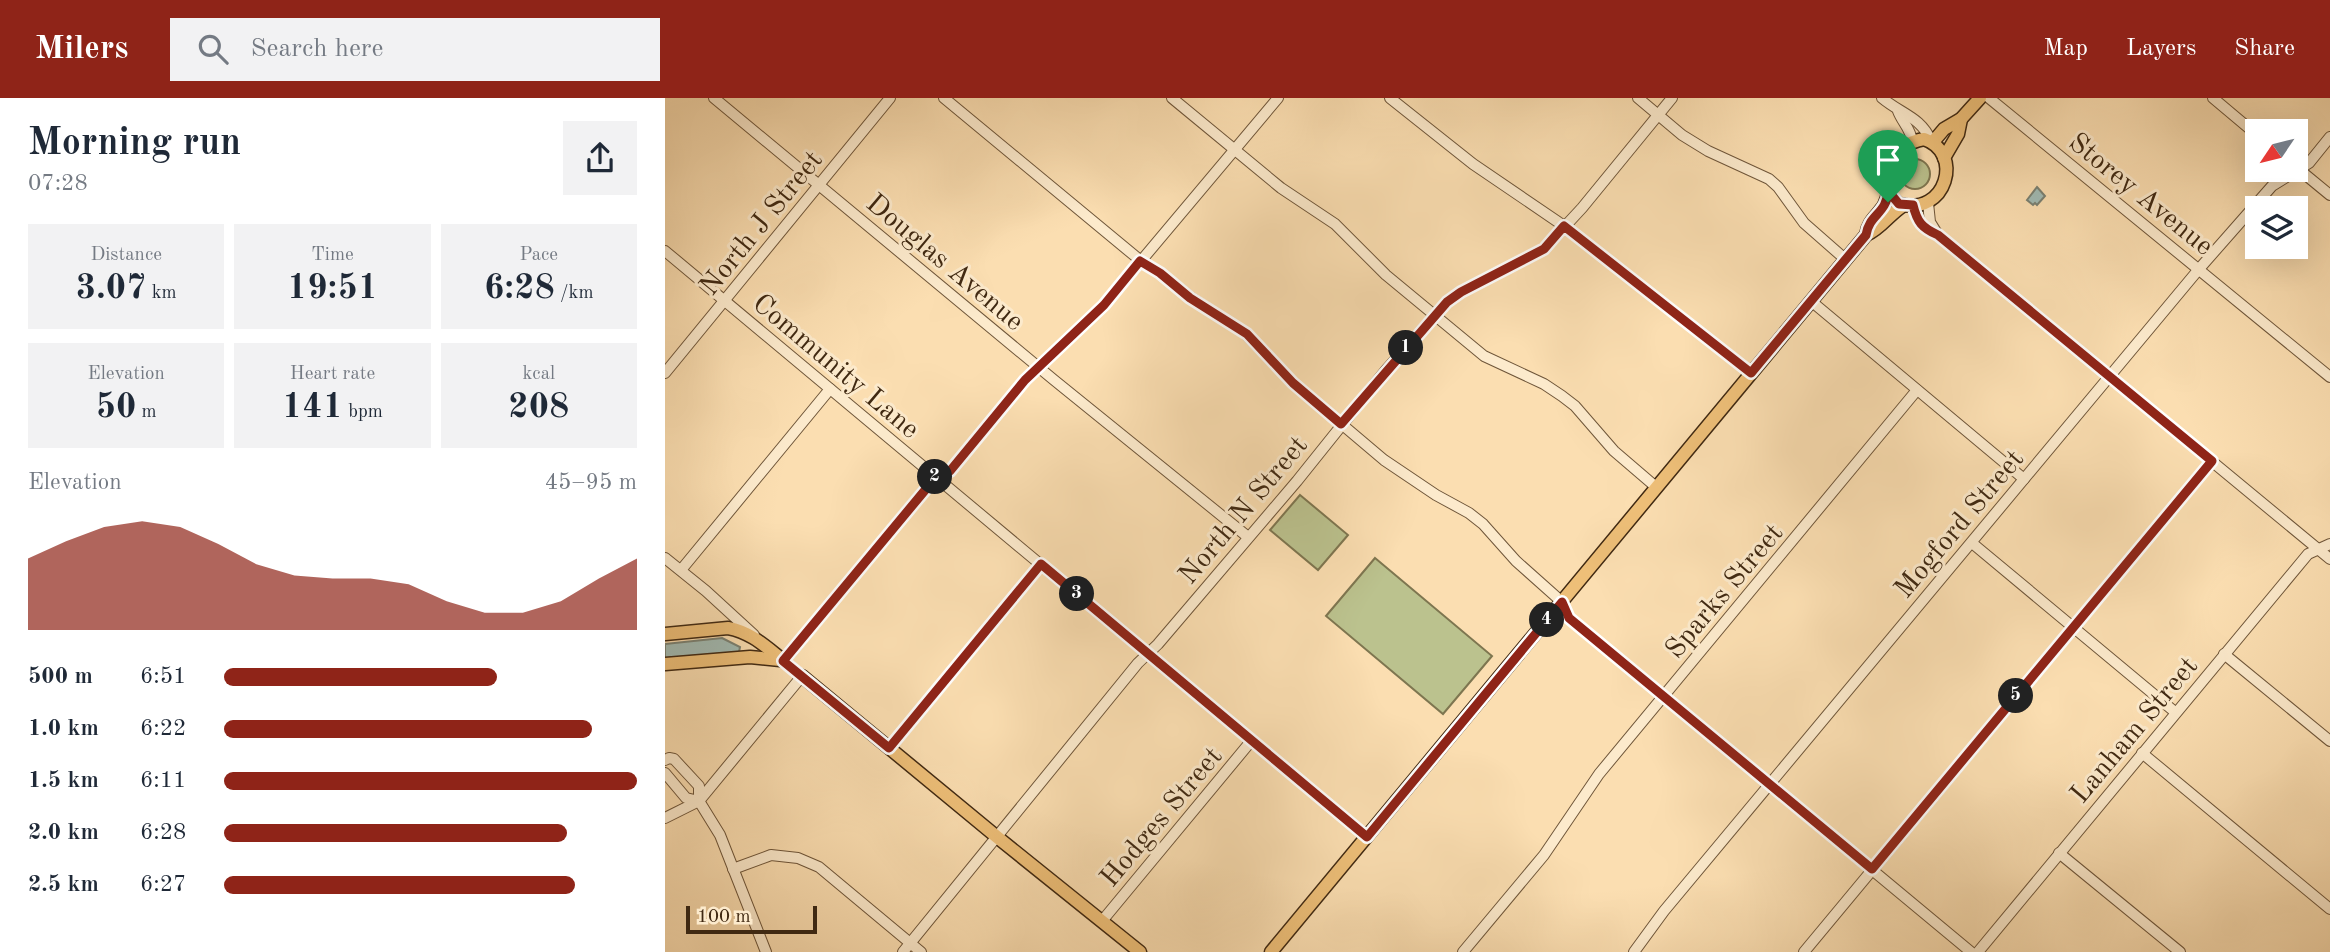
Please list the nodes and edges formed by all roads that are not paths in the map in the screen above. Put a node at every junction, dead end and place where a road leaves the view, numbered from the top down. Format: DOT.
graph roads {
  1 [pos="713,98"];
  2 [pos="890,98"];
  3 [pos="944,98"];
  4 [pos="1172,98"];
  5 [pos="1278,98"];
  6 [pos="1390,98"];
  7 [pos="1638,98"];
  8 [pos="1672,98"];
  9 [pos="1882,98"];
  10 [pos="1980,98"];
  11 [pos="1989,98"];
  12 [pos="2213,98"];
  13 [pos="1898,111"];
  14 [pos="1659,116"];
  15 [pos="1961,119"];
  16 [pos="2245,125"];
  17 [pos="2330,137"];
  18 [pos="1912,141"];
  19 [pos="1932,141"];
  20 [pos="1234,150"];
  21 [pos="1944,158"];
  22 [pos="2308,163"];
  23 [pos="2308,176"];
  24 [pos="2278,182"];
  25 [pos="819,186"];
  26 [pos="1888,191"];
  27 [pos="2330,195"];
  28 [pos="1929,203"];
  29 [pos="1909,205"];
  30 [pos="1564,226"];
  31 [pos="1866,235"];
  32 [pos="1938,235"];
  33 [pos="665,251"];
  34 [pos="1845,260"];
  35 [pos="1140,261"];
  36 [pos="2199,269"];
  37 [pos="725,301"];
  38 [pos="1811,301"];
  39 [pos="1434,316"];
  40 [pos="1038,367"];
  41 [pos="665,373"];
  42 [pos="1751,373"];
  43 [pos="2110,376"];
  44 [pos="2330,377"];
  45 [pos="830,389"];
  46 [pos="1917,390"];
  47 [pos="1341,424"];
  48 [pos="2212,461"];
  49 [pos="936,477"];
  50 [pos="2024,479"];
  51 [pos="1656,487"];
  52 [pos="1248,537"];
  53 [pos="1972,542"];
  54 [pos="2330,544"];
  55 [pos="2318,550"];
  56 [pos="665,558"];
  57 [pos="2330,559"];
  58 [pos="1041,564"];
  59 [pos="681,570"];
  60 [pos="1562,602"];
  61 [pos="2073,627"];
  62 [pos="665,634"];
  63 [pos="1148,653"];
  64 [pos="2224,654"];
  65 [pos="783,661"];
  66 [pos="665,664"];
  67 [pos="802,676"];
  68 [pos="1664,697"];
  69 [pos="2175,712"];
  70 [pos="1252,740"];
  71 [pos="2330,741"];
  72 [pos="889,748"];
  73 [pos="2142,753"];
  74 [pos="665,760"];
  75 [pos="665,773"];
  76 [pos="1771,785"];
  77 [pos="699,801"];
  78 [pos="665,818"];
  79 [pos="997,837"];
  80 [pos="1367,837"];
  81 [pos="2059,853"];
  82 [pos="733,869"];
  83 [pos="1872,869"];
  84 [pos="2330,909"];
  85 [pos="1102,921"];
  86 [pos="910,943"];
  87 [pos="766,952"];
  88 [pos="903,952"];
  89 [pos="921,952"];
  90 [pos="1140,952"];
  91 [pos="1271,952"];
  92 [pos="1463,952"];
  93 [pos="1635,952"];
  94 [pos="1804,952"];
  95 [pos="1971,952"];
  96 [pos="1977,952"];
  97 [pos="2180,952"];
  1 -- 25 [label="street, Douglas Avenue"];
  2 -- 25 [label="street, North J Street"];
  3 -- 35 [label="street"];
  4 -- 20 [label="street"];
  5 -- 20 [label="street"];
  6 -- 30 [label="street"];
  7 -- 14 [label="street"];
  8 -- 14 [label="street, North N Street"];
  9 -- 13 [label="street"];
  10 -- 15 [label="main road"];
  11 -- 36 [label="street, Storey Avenue"];
  12 -- 16 [label="street"];
  13 -- 18 [label="street"];
  13 -- 19 [label="street"];
  14 -- 30 [label="street, North N Street"];
  14 -- 34 [label="street"];
  15 -- 19 [label="main road"];
  15 -- 21 [label="main road"];
  17 -- 22 [label="street, Mogford Street"];
  18 -- 19 [label="main road"];
  18 -- 26 [label="main road"];
  19 -- 21 [label="main road"];
  20 -- 35 [label="street"];
  20 -- 39 [label="street"];
  21 -- 28 [label="main road"];
  23 -- 27 [label="street"];
  24 -- 36 [label="street, Mogford Street"];
  25 -- 37 [label="street, North J Street"];
  25 -- 40 [label="street, Douglas Avenue"];
  26 -- 29 [label="main road"];
  26 -- 31 [label="main road"];
  28 -- 29 [label="main road"];
  28 -- 32 [label="street"];
  29 -- 31 [label="main road"];
  29 -- 32 [label="street"];
  30 -- 39 [label="street, North N Street"];
  30 -- 42 [label="street"];
  31 -- 34 [label="main road"];
  32 -- 43 [label="street"];
  33 -- 37 [label="street, Community Lane"];
  34 -- 38 [label="main road"];
  35 -- 40 [label="street"];
  35 -- 47 [label="street"];
  36 -- 43 [label="street, Mogford Street"];
  36 -- 44 [label="street, Storey Avenue"];
  37 -- 41 [label="street, North J Street"];
  37 -- 45 [label="street, Community Lane"];
  38 -- 42 [label="main road"];
  38 -- 46 [label="street"];
  39 -- 47 [label="street, North N Street"];
  39 -- 51 [label="street"];
  40 -- 49 [label="street"];
  40 -- 52 [label="street, Douglas Avenue"];
  42 -- 51 [label="main road"];
  43 -- 48 [label="street"];
  43 -- 50 [label="street, Mogford Street"];
  45 -- 49 [label="street, Community Lane"];
  45 -- 59 [label="street"];
  46 -- 50 [label="street"];
  46 -- 68 [label="street, Sparks Street"];
  47 -- 52 [label="street, North N Street"];
  47 -- 60 [label="street"];
  48 -- 55 [label="street"];
  48 -- 61 [label="street"];
  49 -- 58 [label="street, Community Lane"];
  49 -- 65 [label="street"];
  50 -- 53 [label="street, Mogford Street"];
  51 -- 60 [label="main road"];
  52 -- 63 [label="street, North N Street"];
  53 -- 61 [label="street"];
  53 -- 76 [label="street, Mogford Street"];
  54 -- 55 [label="street, Lanham Street"];
  55 -- 57 [label="street"];
  55 -- 64 [label="street, Lanham Street"];
  56 -- 59 [label="street"];
  58 -- 63 [label="street, Community Lane"];
  58 -- 72 [label="street"];
  59 -- 65 [label="street"];
  60 -- 68 [label="street"];
  60 -- 80 [label="main road"];
  61 -- 69 [label="street"];
  61 -- 83 [label="street"];
  62 -- 65 [label="main road"];
  63 -- 70 [label="street, Community Lane"];
  63 -- 79 [label="street, North N Street"];
  64 -- 69 [label="street, Lanham Street"];
  64 -- 71 [label="street"];
  65 -- 66 [label="main road"];
  65 -- 67 [label="street"];
  67 -- 72 [label="main road"];
  67 -- 77 [label="street"];
  68 -- 76 [label="street"];
  68 -- 92 [label="street, Sparks Street"];
  69 -- 73 [label="street, Lanham Street"];
  70 -- 80 [label="street, Community Lane"];
  70 -- 85 [label="street, Hodges Street"];
  72 -- 79 [label="main road"];
  73 -- 81 [label="street, Lanham Street"];
  73 -- 84 [label="street"];
  74 -- 77 [label="street"];
  75 -- 77 [label="street"];
  76 -- 83 [label="street"];
  76 -- 93 [label="street, Mogford Street"];
  77 -- 78 [label="street"];
  77 -- 82 [label="street"];
  79 -- 85 [label="main road"];
  79 -- 86 [label="street, North N Street"];
  80 -- 91 [label="main road"];
  81 -- 96 [label="street, Lanham Street"];
  81 -- 97 [label="street"];
  82 -- 86 [label="street"];
  82 -- 87 [label="street"];
  83 -- 94 [label="street"];
  83 -- 95 [label="street"];
  85 -- 90 [label="main road"];
  86 -- 88 [label="street, North N Street"];
  86 -- 89 [label="street"];
}
